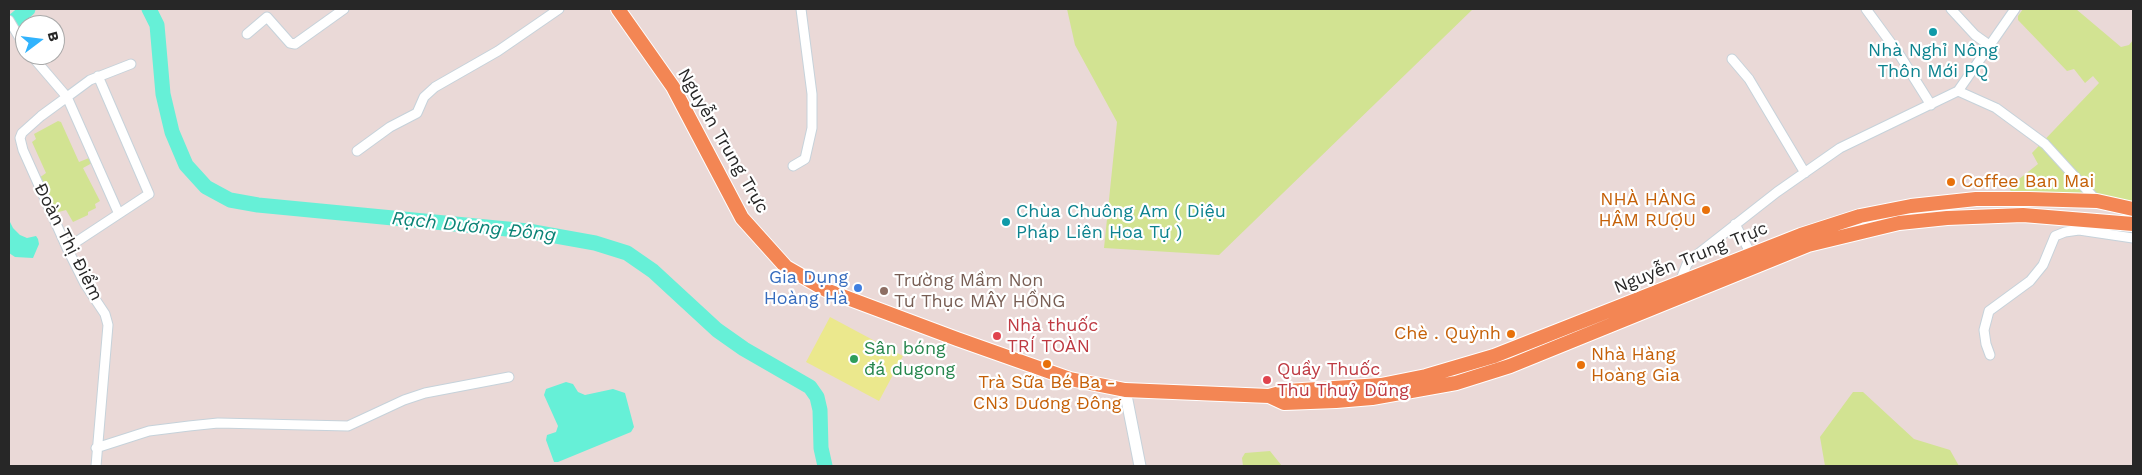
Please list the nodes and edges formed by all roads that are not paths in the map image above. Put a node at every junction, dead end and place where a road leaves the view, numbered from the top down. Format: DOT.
graph roads {
  1 [pos="344,9"];
  2 [pos="559,9"];
  3 [pos="618,9"];
  4 [pos="801,9"];
  5 [pos="1866,9"];
  6 [pos="1951,9"];
  7 [pos="2015,9"];
  8 [pos="247,34"];
  9 [pos="1989,45"];
  10 [pos="1732,59"];
  11 [pos="131,64"];
  12 [pos="40,65"];
  13 [pos="98,76"];
  14 [pos="1958,91"];
  15 [pos="67,97"];
  16 [pos="1931,106"];
  17 [pos="356,152"];
  18 [pos="793,166"];
  19 [pos="1806,172"];
  20 [pos="2097,201"];
  21 [pos="2133,209"];
  22 [pos="118,212"];
  23 [pos="1735,224"];
  24 [pos="2133,224"];
  25 [pos="2133,238"];
  26 [pos="67,248"];
  27 [pos="1754,260"];
  28 [pos="1680,282"];
  29 [pos="1990,355"];
  30 [pos="509,377"];
  31 [pos="1125,390"];
  32 [pos="1269,396"];
  33 [pos="96,448"];
  34 [pos="96,466"];
  35 [pos="1140,466"];
  1 -- 8 [label="street"];
  2 -- 17 [label="street"];
  3 -- 31 [label="main road, Nguyễn Trung Trực"];
  4 -- 18 [label="street"];
  5 -- 16 [label="street"];
  6 -- 9 [label="street"];
  7 -- 9 [label="street"];
  9 -- 14 [label="street"];
  10 -- 19 [label="street"];
  11 -- 13 [label="street"];
  12 -- 15 [label="street"];
  13 -- 15 [label="street"];
  13 -- 22 [label="street"];
  14 -- 16 [label="street"];
  14 -- 20 [label="street"];
  15 -- 22 [label="street"];
  15 -- 26 [label="street, Đoàn Thị Điểm"];
  16 -- 19 [label="street"];
  19 -- 23 [label="street"];
  20 -- 21 [label="main road, Nguyễn Trung Trực"];
  20 -- 27 [label="main road, Nguyễn Trung Trực"];
  22 -- 26 [label="street"];
  23 -- 27 [label="street"];
  23 -- 28 [label="street"];
  24 -- 27 [label="main road, Nguyễn Trung Trực"];
  25 -- 29 [label="street"];
  26 -- 33 [label="street, Đoàn Thị Điểm"];
  27 -- 28 [label="main road, Nguyễn Trung Trực"];
  27 -- 32 [label="main road, Nguyễn Trung Trực"];
  28 -- 32 [label="main road, Nguyễn Trung Trực"];
  30 -- 33 [label="street"];
  31 -- 32 [label="main road, Nguyễn Trung Trực"];
  31 -- 35 [label="street"];
  33 -- 34 [label="street, Đoàn Thị Điểm"];
}
